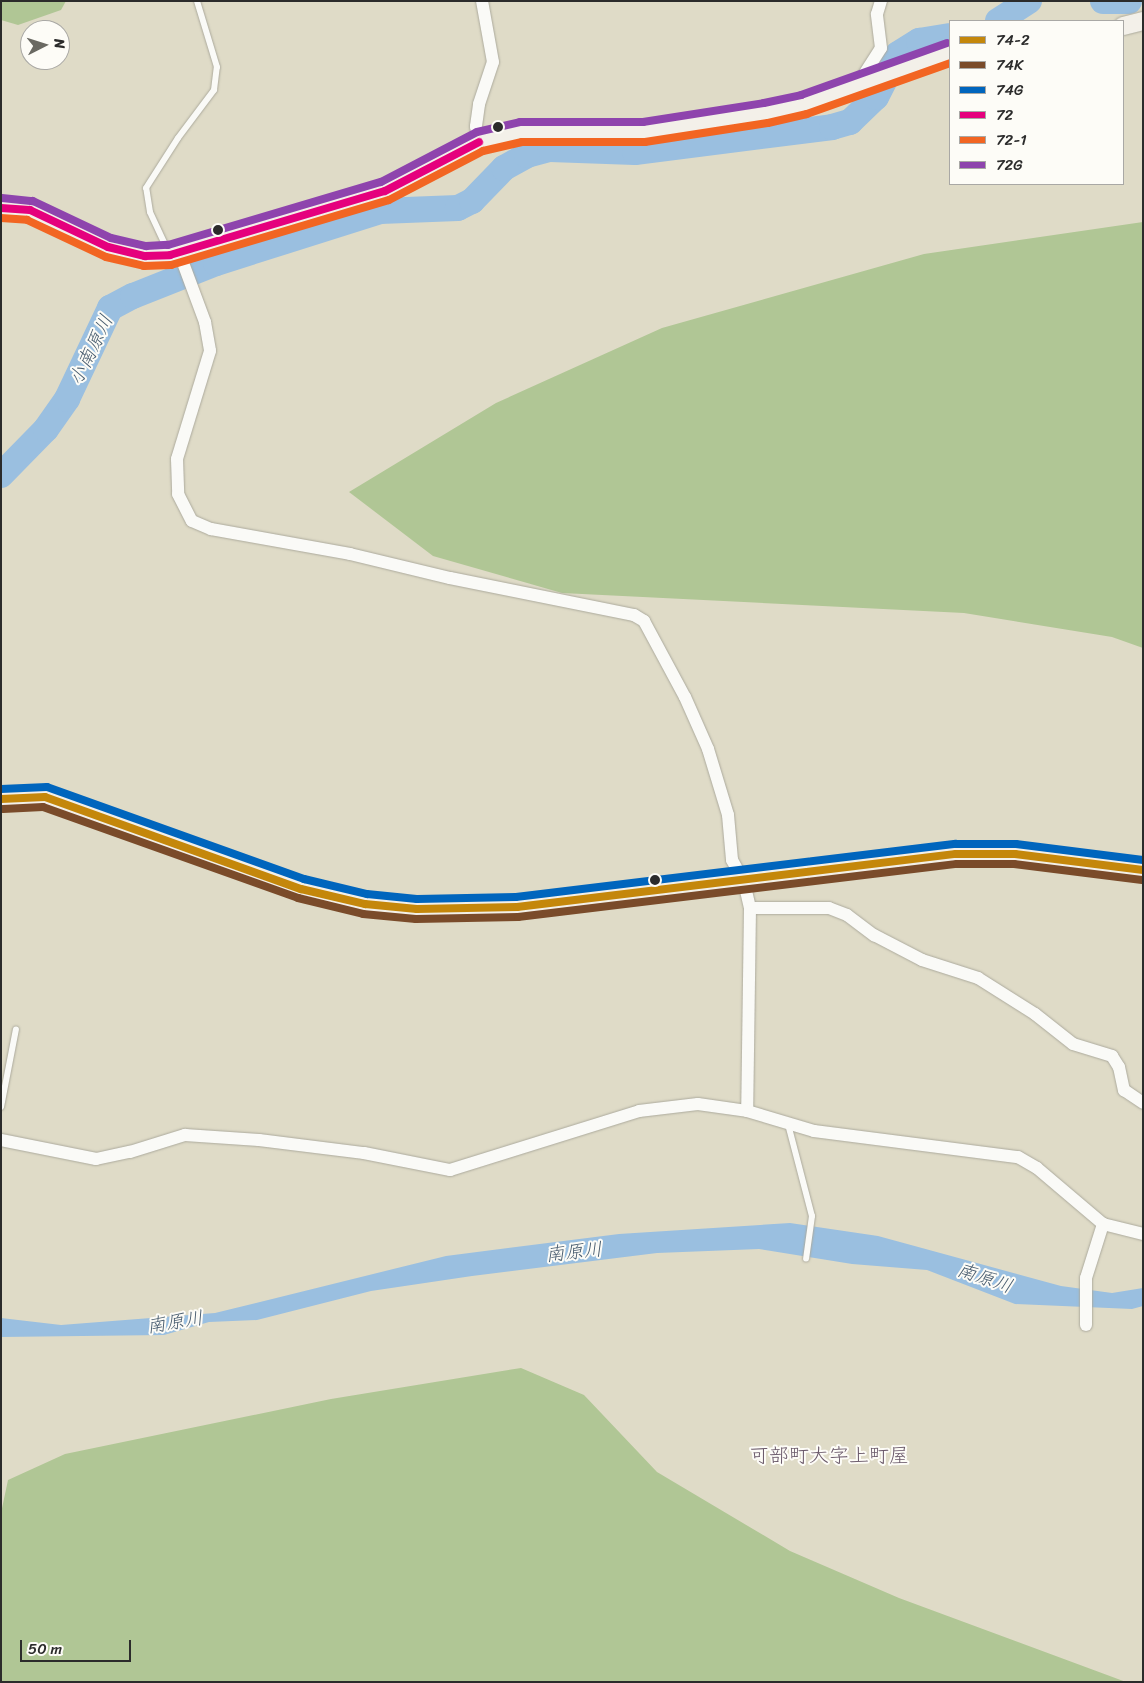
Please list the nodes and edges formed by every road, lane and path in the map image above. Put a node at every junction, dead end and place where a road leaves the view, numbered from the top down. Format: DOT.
graph roads {
  1 [pos="197,1"];
  2 [pos="482,1"];
  3 [pos="880,1"];
  4 [pos="1143,21"];
  5 [pos="1124,26"];
  6 [pos="949,52"];
  7 [pos="856,87"];
  8 [pos="479,142"];
  9 [pos="1,208"];
  10 [pos="178,257"];
  11 [pos="1,799"];
  12 [pos="1143,870"];
  13 [pos="744,882"];
  14 [pos="750,908"];
  15 [pos="16,1029"];
  16 [pos="1143,1103"];
  17 [pos="1,1108"];
  18 [pos="747,1111"];
  19 [pos="787,1122"];
  20 [pos="1,1140"];
  21 [pos="1103,1224"];
  22 [pos="1143,1234"];
  23 [pos="806,1259"];
  24 [pos="1086,1325"];
  1 -- 10 [label="lane"];
  2 -- 8 [label="street"];
  3 -- 7 [label="street"];
  4 -- 5 [label="main road"];
  6 -- 7 [label="main road"];
  7 -- 8 [label="main road"];
  8 -- 10 [label="main road"];
  9 -- 10 [label="main road"];
  10 -- 13 [label="street"];
  11 -- 13 [label="main road"];
  12 -- 13 [label="main road"];
  13 -- 14 [label="street"];
  14 -- 16 [label="street"];
  14 -- 18 [label="street"];
  15 -- 17 [label="lane"];
  18 -- 19 [label="street"];
  18 -- 20 [label="street"];
  19 -- 21 [label="street"];
  19 -- 23 [label="lane"];
  21 -- 22 [label="street"];
  21 -- 24 [label="street"];
}
